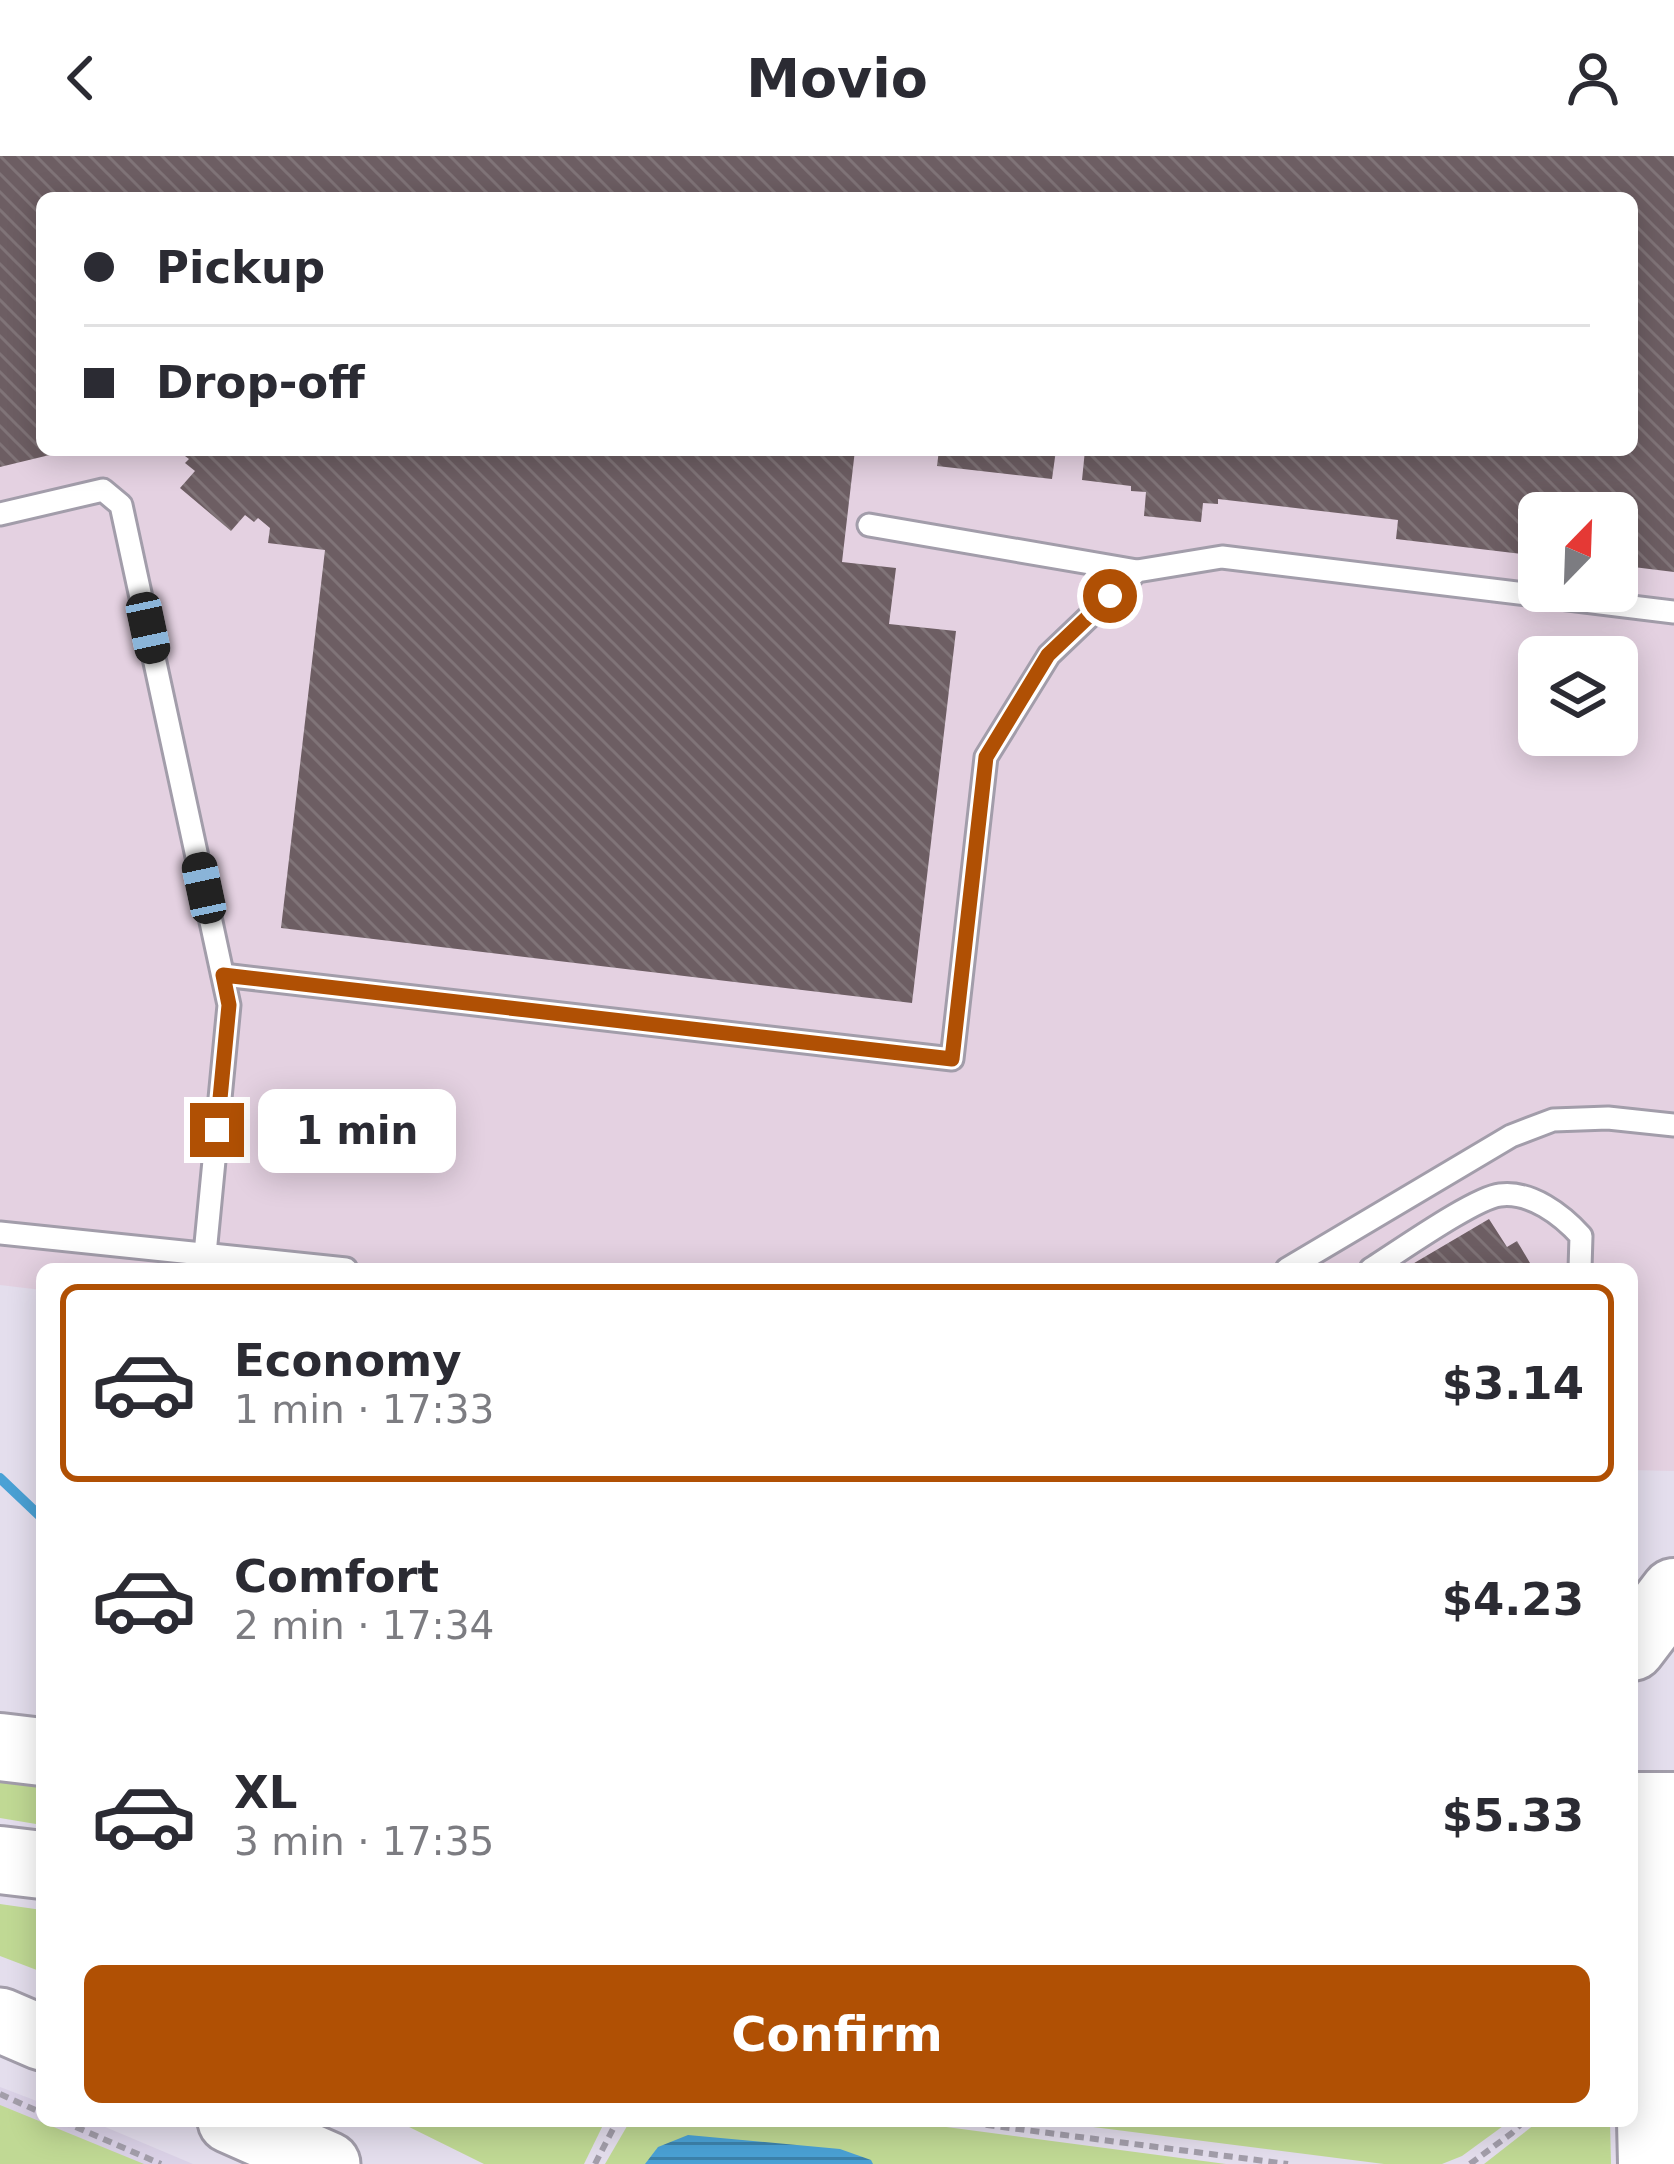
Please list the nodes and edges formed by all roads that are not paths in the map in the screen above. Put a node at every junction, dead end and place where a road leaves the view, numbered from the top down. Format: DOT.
graph roads {
  1 [pos="0,514"];
  2 [pos="869,524"];
  3 [pos="1137,571"];
  4 [pos="1674,612"];
  5 [pos="223,975"];
  6 [pos="1674,1126"];
  7 [pos="0,1233"];
  8 [pos="205,1254"];
  9 [pos="290,1263"];
  10 [pos="1297,1263"];
  11 [pos="1381,1263"];
  12 [pos="1580,1263"];
  13 [pos="1674,1592"];
  14 [pos="1638,1639"];
  15 [pos="0,1747"];
  16 [pos="36,1751"];
  17 [pos="1659,1806"];
  18 [pos="0,1859"];
  19 [pos="36,1864"];
  20 [pos="1664,1932"];
  21 [pos="0,2020"];
  22 [pos="36,2035"];
  23 [pos="1641,2043"];
  24 [pos="244,2127"];
  25 [pos="328,2164"];
  26 [pos="1652,2164"];
  1 -- 5 [label="lane"];
  2 -- 3 [label="lane"];
  3 -- 4 [label="lane"];
  3 -- 5 [label="lane"];
  5 -- 8 [label="lane"];
  6 -- 10 [label="lane"];
  7 -- 8 [label="lane"];
  8 -- 9 [label="lane"];
  11 -- 12 [label="lane"];
  13 -- 14 [label="main road"];
  15 -- 16 [label="main road"];
  17 -- 20 [label="main road"];
  18 -- 19 [label="main road"];
  20 -- 23 [label="main road"];
  21 -- 22 [label="main road"];
  23 -- 26 [label="main road"];
  24 -- 25 [label="main road"];
}
